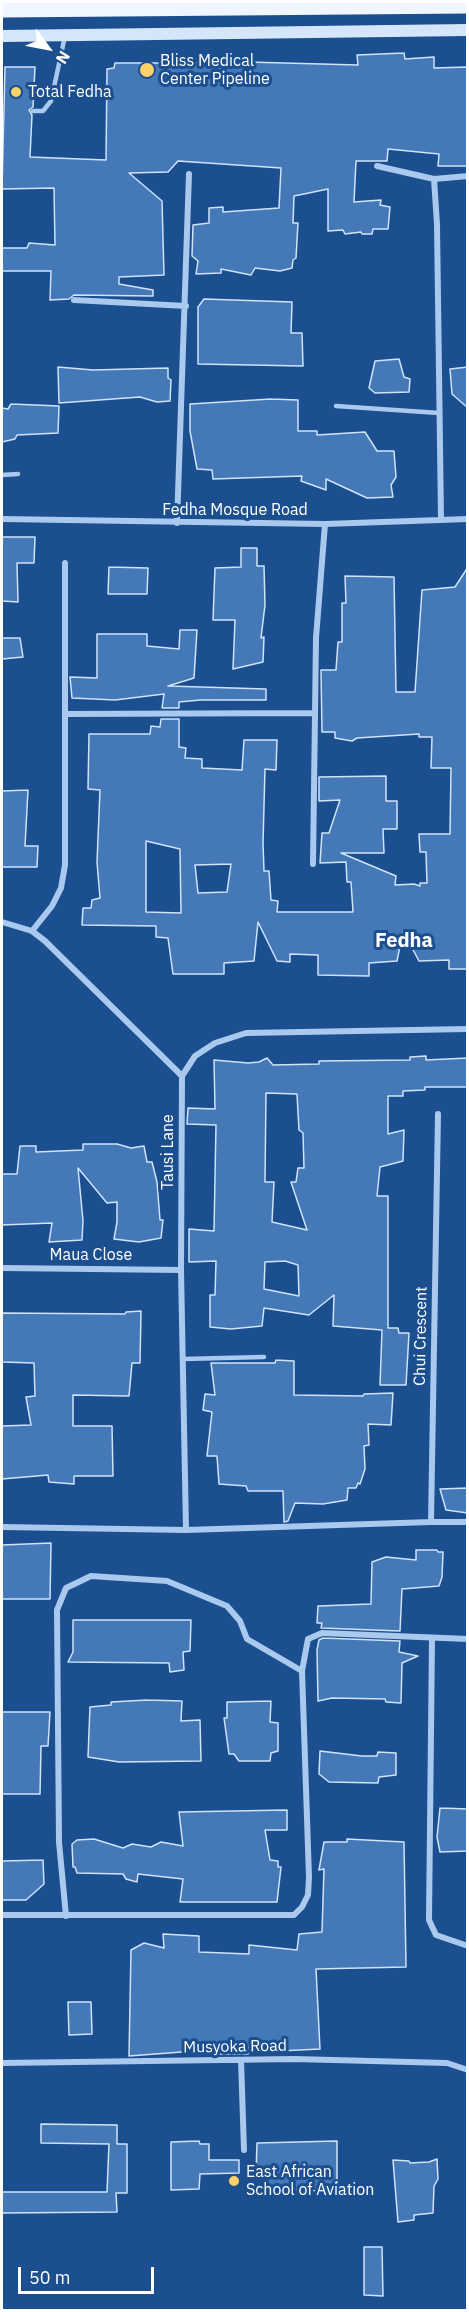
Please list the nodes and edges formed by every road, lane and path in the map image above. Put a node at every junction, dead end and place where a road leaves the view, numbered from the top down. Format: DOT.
graph roads {
  1 [pos="468,6"];
  2 [pos="2,10"];
  3 [pos="468,30"];
  4 [pos="2,36"];
  5 [pos="65,36"];
  6 [pos="33,111"];
  7 [pos="377,166"];
  8 [pos="189,174"];
  9 [pos="468,176"];
  10 [pos="434,179"];
  11 [pos="75,300"];
  12 [pos="186,306"];
  13 [pos="336,406"];
  14 [pos="439,413"];
  15 [pos="18,474"];
  16 [pos="2,475"];
  17 [pos="2,519"];
  18 [pos="441,519"];
  19 [pos="468,519"];
  20 [pos="177,523"];
  21 [pos="325,524"];
  22 [pos="65,563"];
  23 [pos="315,713"];
  24 [pos="66,714"];
  25 [pos="313,864"];
  26 [pos="2,922"];
  27 [pos="32,931"];
  28 [pos="468,1029"];
  29 [pos="182,1076"];
  30 [pos="438,1114"];
  31 [pos="2,1268"];
  32 [pos="181,1269"];
  33 [pos="264,1357"];
  34 [pos="183,1359"];
  35 [pos="431,1522"];
  36 [pos="468,1522"];
  37 [pos="2,1527"];
  38 [pos="186,1530"];
  39 [pos="432,1638"];
  40 [pos="468,1639"];
  41 [pos="302,1671"];
  42 [pos="2,1915"];
  43 [pos="66,1916"];
  44 [pos="468,1946"];
  45 [pos="241,2060"];
  46 [pos="2,2063"];
  47 [pos="468,2070"];
  48 [pos="244,2150"];
  1 -- 2 [label="main road"];
  3 -- 5 [label="main road"];
  4 -- 5 [label="main road"];
  5 -- 6 [label="lane"];
  7 -- 10 [label="street"];
  8 -- 12 [label="street"];
  9 -- 10 [label="street"];
  10 -- 14 [label="street"];
  11 -- 12 [label="street"];
  12 -- 20 [label="street"];
  13 -- 14 [label="lane"];
  14 -- 18 [label="street"];
  15 -- 16 [label="lane"];
  17 -- 20 [label="street, Fedha Mosque Road"];
  18 -- 19 [label="street, Fedha Mosque Road"];
  18 -- 21 [label="street, Fedha Mosque Road"];
  20 -- 21 [label="street, Fedha Mosque Road"];
  21 -- 23 [label="street"];
  22 -- 24 [label="street"];
  23 -- 24 [label="street"];
  23 -- 25 [label="street"];
  24 -- 27 [label="street"];
  26 -- 27 [label="street"];
  27 -- 29 [label="street"];
  28 -- 29 [label="street"];
  29 -- 32 [label="street, Tausi Lane"];
  30 -- 35 [label="street, Chui Crescent"];
  31 -- 32 [label="street, Maua Close"];
  32 -- 34 [label="street, Tausi Lane"];
  33 -- 34 [label="lane"];
  34 -- 38 [label="street, Tausi Lane"];
  35 -- 36 [label="street"];
  35 -- 38 [label="street"];
  37 -- 38 [label="street"];
  39 -- 40 [label="street"];
  39 -- 41 [label="street"];
  39 -- 44 [label="street"];
  41 -- 43 [label="street"];
  41 -- 43 [label="street"];
  42 -- 43 [label="street"];
  45 -- 46 [label="street, Musyoka Road"];
  45 -- 47 [label="street, Musyoka Road"];
  45 -- 48 [label="street"];
}
